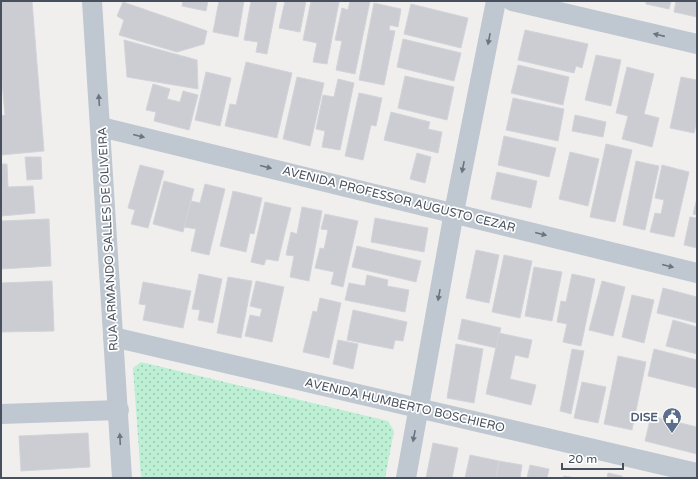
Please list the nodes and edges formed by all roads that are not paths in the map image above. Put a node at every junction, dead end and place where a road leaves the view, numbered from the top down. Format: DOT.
graph roads {
  1 [pos="92,1"];
  2 [pos="496,1"];
  3 [pos="512,1"];
  4 [pos="697,44"];
  5 [pos="101,127"];
  6 [pos="454,212"];
  7 [pos="697,273"];
  8 [pos="113,337"];
  9 [pos="419,408"];
  10 [pos="119,410"];
  11 [pos="1,414"];
  12 [pos="697,473"];
  13 [pos="122,478"];
  14 [pos="406,478"];
  5 -- 1 [label="street, RUA ARMANDO SALLES DE OLIVEIRA, one-way"];
  2 -- 6 [label="street, one-way"];
  4 -- 3 [label="street, one-way"];
  5 -- 6 [label="street, AVENIDA PROFESSOR AUGUSTO CEZAR, one-way"];
  5 -- 8 [label="street, RUA ARMANDO SALLES DE OLIVEIRA"];
  6 -- 7 [label="street, AVENIDA PROFESSOR AUGUSTO CEZAR, one-way"];
  6 -- 9 [label="street, one-way"];
  8 -- 9 [label="street, AVENIDA HUMBERTO BOSCHIERO"];
  8 -- 10 [label="street, RUA ARMANDO SALLES DE OLIVEIRA"];
  9 -- 12 [label="street, AVENIDA HUMBERTO BOSCHIERO"];
  9 -- 14 [label="street, one-way"];
  10 -- 11 [label="street"];
  13 -- 10 [label="street, RUA ARMANDO SALLES DE OLIVEIRA, one-way"];
}
